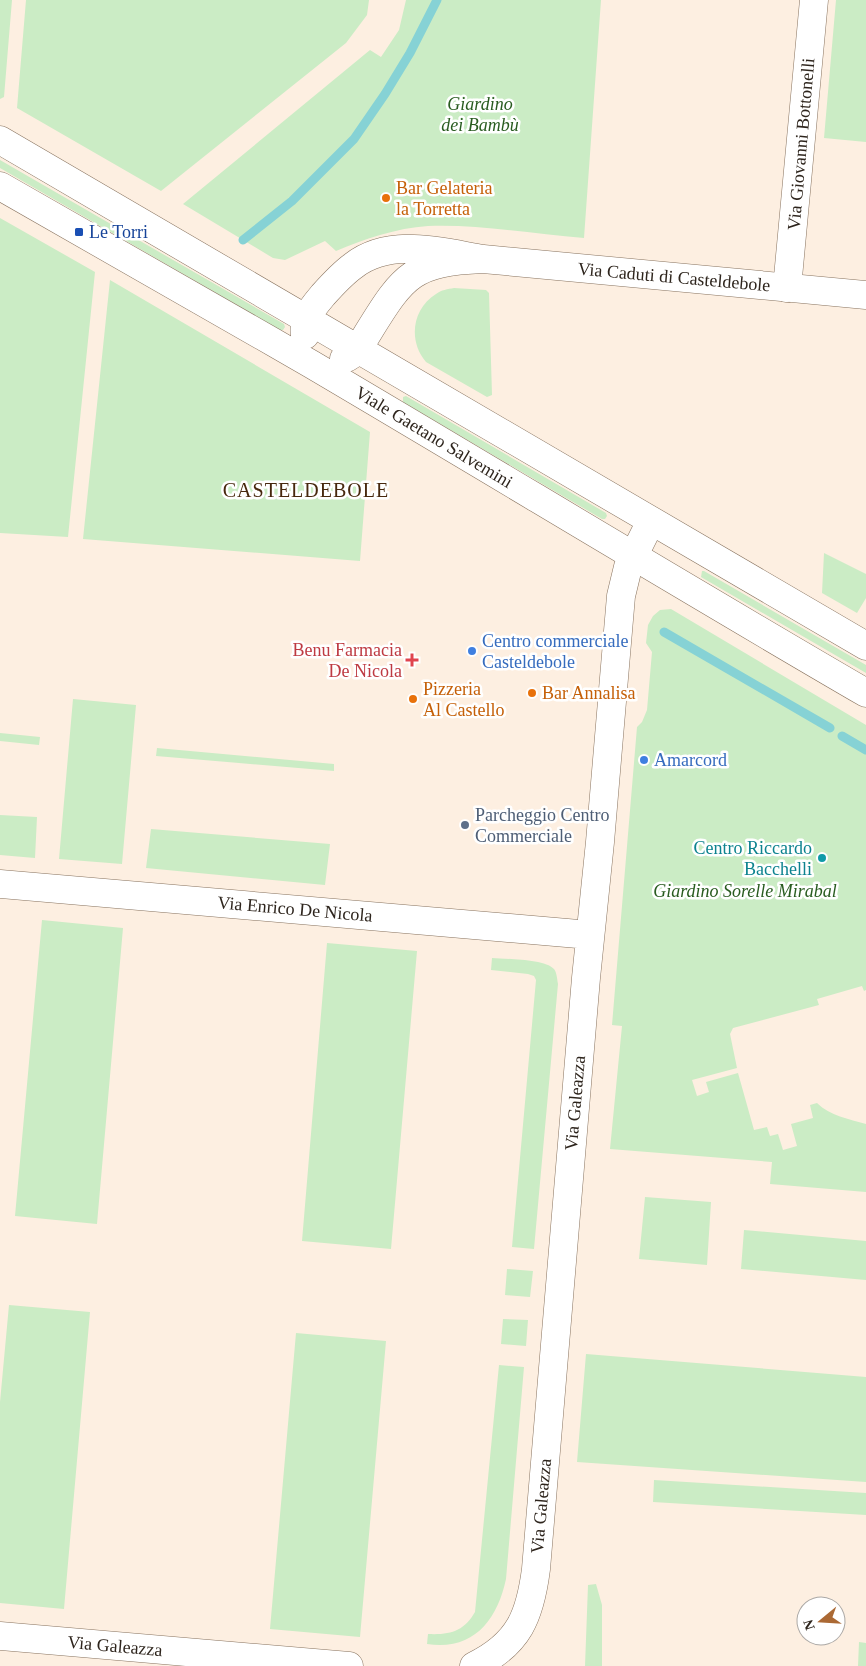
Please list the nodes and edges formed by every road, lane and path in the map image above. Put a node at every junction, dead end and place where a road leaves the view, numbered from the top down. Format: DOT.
graph roads {
  1 [pos="814,0"];
  2 [pos="0,140"];
  3 [pos="0,186"];
  4 [pos="482,260"];
  5 [pos="787,288"];
  6 [pos="866,295"];
  7 [pos="306,319"];
  8 [pos="358,349"];
  9 [pos="314,366"];
  10 [pos="651,521"];
  11 [pos="632,556"];
  12 [pos="866,646"];
  13 [pos="866,693"];
  14 [pos="0,884"];
  15 [pos="590,935"];
  16 [pos="0,1636"];
  17 [pos="486,1663"];
  18 [pos="349,1666"];
  1 -- 5 [label="street, Via Giovanni Bottonelli"];
  2 -- 7 [label="street, Viale Gaetano Salvemini"];
  3 -- 9 [label="street, Viale Gaetano Salvemini"];
  4 -- 5 [label="street, Via Caduti di Casteldebole"];
  4 -- 7 [label="street, Via Caduti di Casteldebole"];
  4 -- 8 [label="street, Via Caduti di Casteldebole"];
  5 -- 6 [label="street, Via Caduti di Casteldebole"];
  7 -- 8 [label="street, Viale Gaetano Salvemini"];
  7 -- 9 [label="street"];
  8 -- 9 [label="street"];
  8 -- 10 [label="street, Viale Gaetano Salvemini"];
  9 -- 11 [label="street, Viale Gaetano Salvemini"];
  10 -- 11 [label="street, Via Galeazza"];
  10 -- 12 [label="street, Viale Gaetano Salvemini"];
  11 -- 13 [label="street, Viale Gaetano Salvemini"];
  11 -- 15 [label="street, Via Galeazza"];
  14 -- 15 [label="street, Via Enrico De Nicola"];
  15 -- 17 [label="street, Via Galeazza"];
  16 -- 18 [label="street, Via Galeazza"];
}
